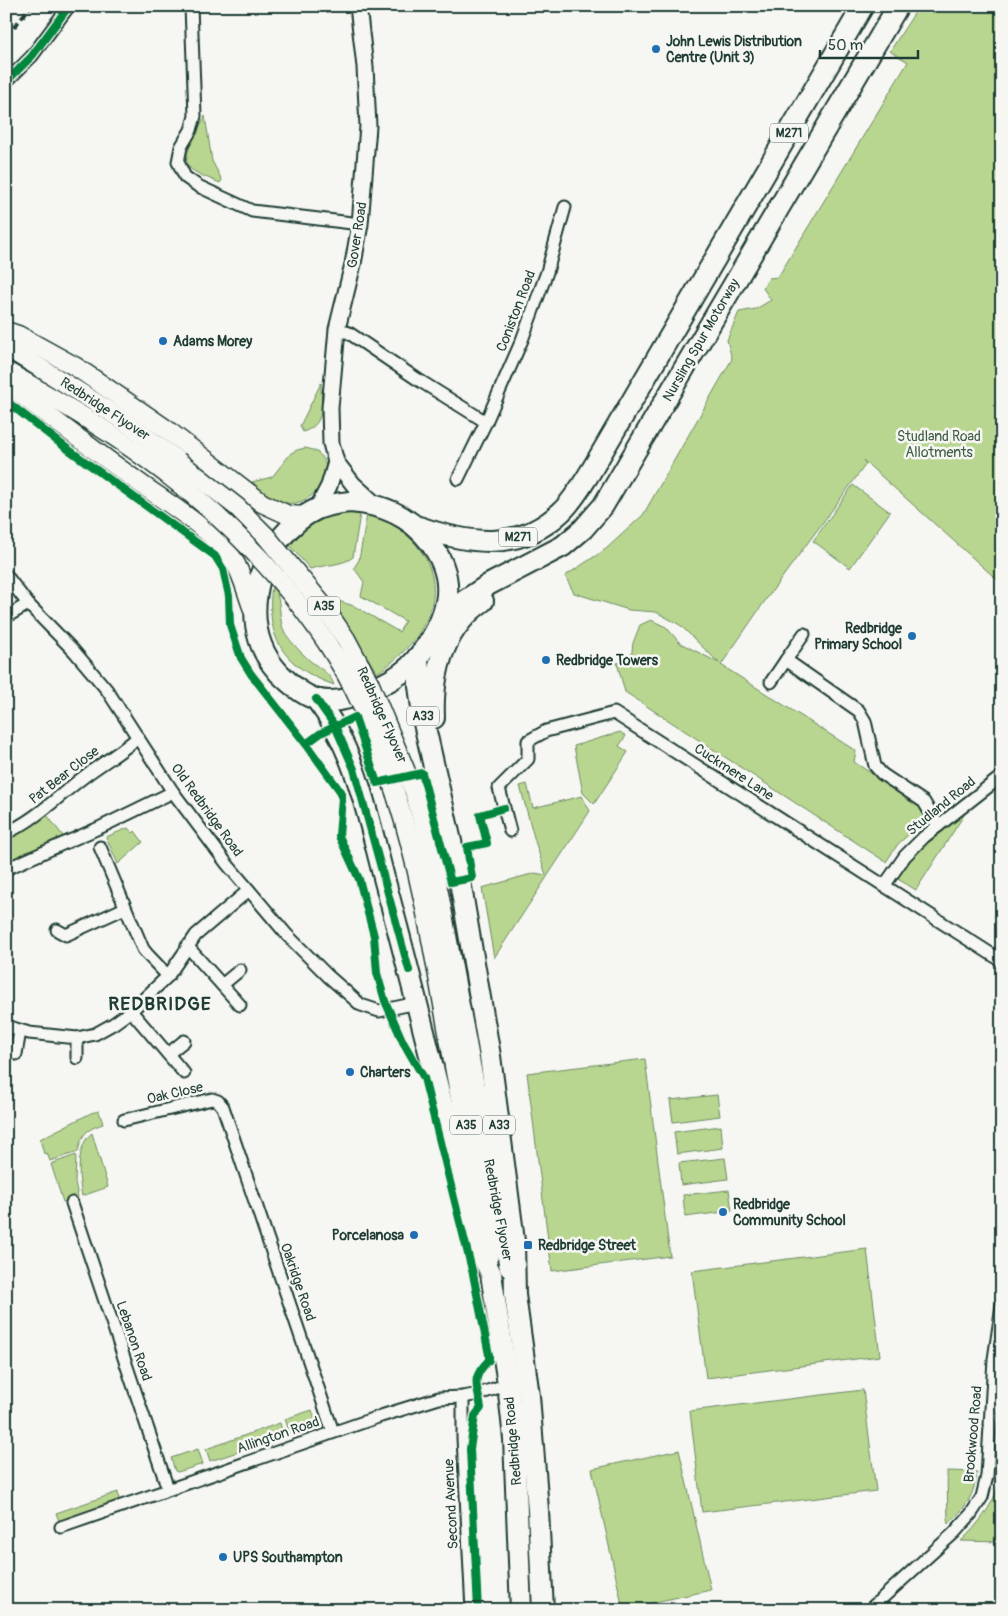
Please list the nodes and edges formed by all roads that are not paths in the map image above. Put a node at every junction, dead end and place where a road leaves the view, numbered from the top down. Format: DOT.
graph roads {
  1 [pos="69,6"];
  2 [pos="191,6"];
  3 [pos="358,6"];
  4 [pos="863,6"];
  5 [pos="898,6"];
  6 [pos="6,82"];
  7 [pos="565,207"];
  8 [pos="360,224"];
  9 [pos="336,329"];
  10 [pos="6,331"];
  11 [pos="6,347"];
  12 [pos="6,371"];
  13 [pos="6,383"];
  14 [pos="486,422"];
  15 [pos="336,462"];
  16 [pos="173,468"];
  17 [pos="458,479"];
  18 [pos="376,505"];
  19 [pos="311,513"];
  20 [pos="419,527"];
  21 [pos="563,546"];
  22 [pos="6,575"];
  23 [pos="28,604"];
  24 [pos="254,612"];
  25 [pos="443,616"];
  26 [pos="6,617"];
  27 [pos="804,634"];
  28 [pos="418,657"];
  29 [pos="786,660"];
  30 [pos="771,682"];
  31 [pos="316,699"];
  32 [pos="138,737"];
  33 [pos="436,774"];
  34 [pos="1002,776"];
  35 [pos="173,792"];
  36 [pos="405,793"];
  37 [pos="938,826"];
  38 [pos="510,831"];
  39 [pos="6,833"];
  40 [pos="100,847"];
  41 [pos="6,869"];
  42 [pos="884,886"];
  43 [pos="249,890"];
  44 [pos="126,908"];
  45 [pos="57,930"];
  46 [pos="187,946"];
  47 [pos="1002,961"];
  48 [pos="240,970"];
  49 [pos="168,976"];
  50 [pos="222,985"];
  51 [pos="417,1003"];
  52 [pos="240,1005"];
  53 [pos="131,1011"];
  54 [pos="6,1026"];
  55 [pos="20,1031"];
  56 [pos="77,1038"];
  57 [pos="184,1041"];
  58 [pos="16,1054"];
  59 [pos="168,1054"];
  60 [pos="77,1058"];
  61 [pos="184,1073"];
  62 [pos="124,1120"];
  63 [pos="234,1142"];
  64 [pos="72,1203"];
  65 [pos="491,1274"];
  66 [pos="515,1295"];
  67 [pos="1002,1305"];
  68 [pos="508,1384"];
  69 [pos="463,1397"];
  70 [pos="333,1432"];
  71 [pos="168,1489"];
  72 [pos="61,1527"];
  73 [pos="873,1609"];
  74 [pos="472,1610"];
  75 [pos="521,1610"];
  76 [pos="543,1610"];
  1 -- 6 [label="street"];
  2 -- 8 [label="street"];
  3 -- 8 [label="street, Gover Road"];
  4 -- 20 [label="highway, Nursling Spur Motorway / M271"];
  5 -- 21 [label="highway, Nursling Spur Motorway / M271"];
  7 -- 14 [label="street, Coniston Road"];
  8 -- 9 [label="street, Gover Road"];
  9 -- 14 [label="street"];
  9 -- 15 [label="street, Gover Road"];
  10 -- 19 [label="main road"];
  11 -- 16 [label="main road, Redbridge Flyover / A35"];
  12 -- 16 [label="main road, Redbridge Flyover / A35"];
  13 -- 24 [label="main road"];
  14 -- 17 [label="street, Coniston Road"];
  15 -- 18 [label="street, Gover Road"];
  15 -- 19 [label="street, Gover Road"];
  16 -- 36 [label="main road, Redbridge Flyover / A35, bridge"];
  18 -- 19 [label="highway"];
  18 -- 20 [label="highway"];
  19 -- 24 [label="highway"];
  20 -- 25 [label="highway"];
  21 -- 25 [label="highway, Nursling Spur Motorway / M271"];
  21 -- 33 [label="highway, M271"];
  22 -- 23 [label="street, Old Redbridge Road"];
  23 -- 26 [label="street"];
  23 -- 32 [label="street, Old Redbridge Road"];
  24 -- 31 [label="highway"];
  25 -- 28 [label="highway"];
  27 -- 29 [label="street"];
  28 -- 31 [label="highway"];
  28 -- 33 [label="highway, A33"];
  29 -- 30 [label="street"];
  29 -- 37 [label="street"];
  31 -- 51 [label="highway, Redbridge Road"];
  32 -- 35 [label="street, Old Redbridge Road"];
  32 -- 39 [label="street, Pat Bear Close"];
  33 -- 66 [label="highway, A33"];
  34 -- 37 [label="street, Studland Road"];
  35 -- 41 [label="street"];
  35 -- 43 [label="street, Old Redbridge Road"];
  36 -- 65 [label="main road, Redbridge Flyover / A35"];
  36 -- 66 [label="main road, Redbridge Flyover / A35"];
  37 -- 42 [label="street, Studland Road"];
  38 -- 42 [label="street, Cuckmere Lane"];
  40 -- 44 [label="street"];
  42 -- 47 [label="street, Cuckmere Lane"];
  43 -- 46 [label="street"];
  43 -- 51 [label="street, Old Redbridge Road"];
  44 -- 45 [label="street"];
  44 -- 49 [label="street"];
  46 -- 49 [label="street"];
  46 -- 50 [label="street"];
  48 -- 50 [label="street"];
  49 -- 53 [label="street"];
  50 -- 52 [label="street"];
  51 -- 65 [label="highway, Redbridge Road"];
  53 -- 56 [label="street"];
  53 -- 59 [label="street"];
  54 -- 55 [label="street"];
  55 -- 56 [label="street"];
  55 -- 58 [label="street"];
  56 -- 60 [label="street"];
  57 -- 59 [label="street"];
  59 -- 61 [label="street"];
  62 -- 63 [label="street, Oak Close"];
  63 -- 70 [label="street, Oakridge Road"];
  64 -- 71 [label="street, Lebanon Road"];
  65 -- 68 [label="highway, Redbridge Road"];
  66 -- 76 [label="highway, Redbridge Road / A33"];
  67 -- 73 [label="street, Brookwood Road"];
  68 -- 69 [label="street, Allington Road"];
  68 -- 75 [label="highway, Redbridge Road"];
  69 -- 70 [label="street, Allington Road"];
  69 -- 74 [label="street, Second Avenue"];
  70 -- 71 [label="street, Allington Road"];
  71 -- 72 [label="street, Allington Road"];
}
